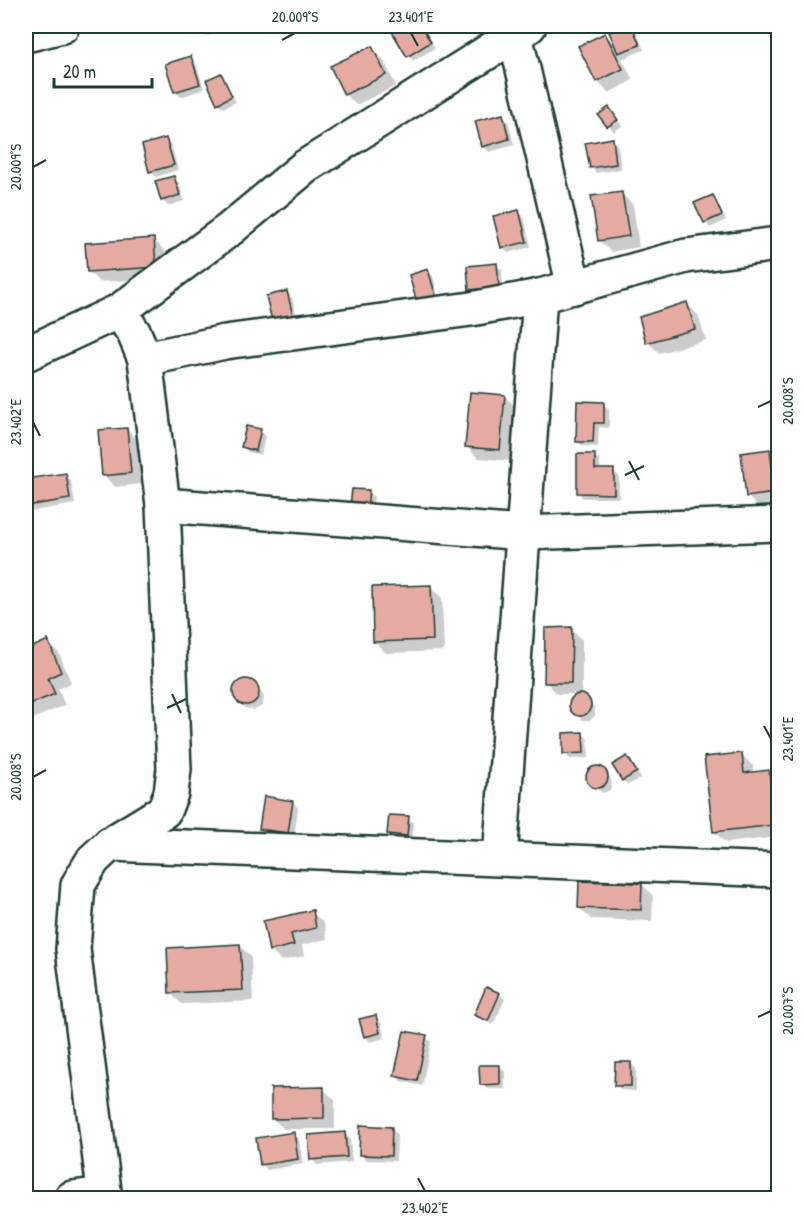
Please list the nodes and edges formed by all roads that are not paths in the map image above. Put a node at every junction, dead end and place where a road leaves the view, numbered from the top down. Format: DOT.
graph roads {
  1 [pos="62,26"];
  2 [pos="522,30"];
  3 [pos="26,35"];
  4 [pos="778,244"];
  5 [pos="574,287"];
  6 [pos="540,296"];
  7 [pos="119,311"];
  8 [pos="26,354"];
  9 [pos="145,359"];
  10 [pos="163,505"];
  11 [pos="778,524"];
  12 [pos="523,532"];
  13 [pos="110,844"];
  14 [pos="501,859"];
  15 [pos="778,870"];
  16 [pos="105,1196"];
  17 [pos="72,1198"];
  1 -- 3 [label="street"];
  2 -- 5 [label="street"];
  2 -- 7 [label="street"];
  4 -- 5 [label="street"];
  5 -- 6 [label="street"];
  6 -- 9 [label="street"];
  6 -- 12 [label="street"];
  7 -- 8 [label="street"];
  7 -- 9 [label="street"];
  9 -- 10 [label="street"];
  10 -- 12 [label="street"];
  10 -- 13 [label="street"];
  11 -- 12 [label="street"];
  12 -- 14 [label="street"];
  13 -- 14 [label="street"];
  13 -- 16 [label="street"];
  14 -- 15 [label="street"];
  16 -- 17 [label="street"];
}
